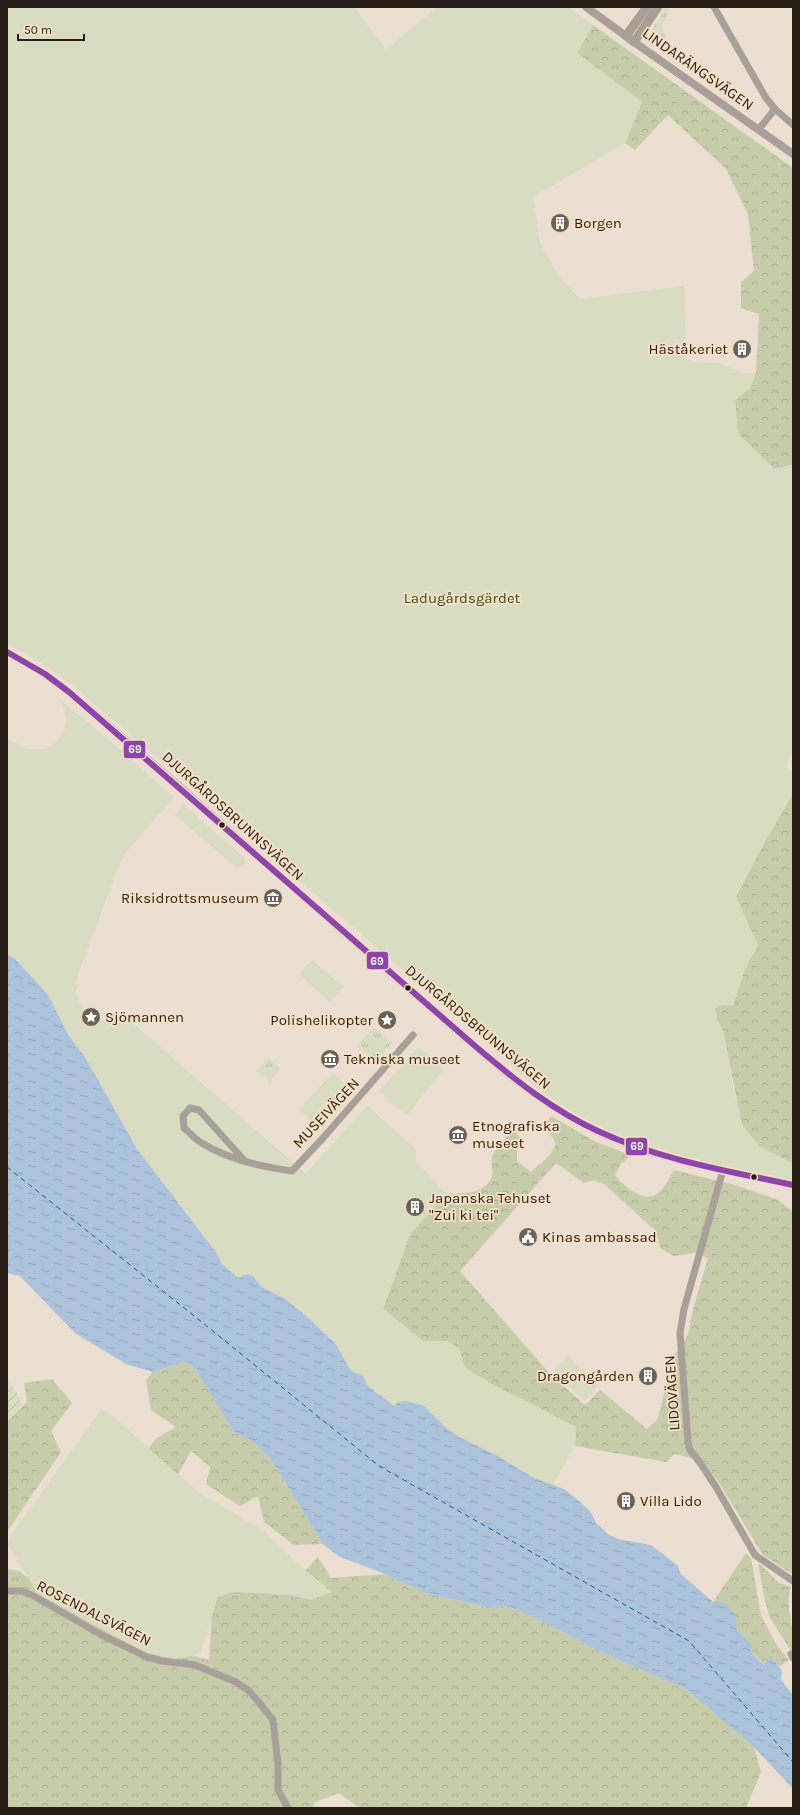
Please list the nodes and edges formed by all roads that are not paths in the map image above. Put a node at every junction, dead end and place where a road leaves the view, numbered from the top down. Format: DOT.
graph roads {
  1 [pos="586,7"];
  2 [pos="647,7"];
  3 [pos="658,7"];
  4 [pos="714,7"];
  5 [pos="626,36"];
  6 [pos="634,42"];
  7 [pos="775,109"];
  8 [pos="793,125"];
  9 [pos="759,129"];
  10 [pos="793,154"];
  11 [pos="7,652"];
  12 [pos="413,1035"];
  13 [pos="243,1159"];
  14 [pos="722,1170"];
  15 [pos="793,1185"];
  16 [pos="793,1581"];
  17 [pos="7,1591"];
  18 [pos="288,1808"];
  1 -- 5 [label="street, LINDARÄNGSVÄGEN"];
  2 -- 5 [label="main road"];
  3 -- 6 [label="main road"];
  4 -- 7 [label="street"];
  5 -- 6 [label="main road, LINDARÄNGSVÄGEN"];
  6 -- 9 [label="street, LINDARÄNGSVÄGEN"];
  7 -- 8 [label="street"];
  7 -- 9 [label="street"];
  9 -- 10 [label="street, LINDARÄNGSVÄGEN"];
  11 -- 14 [label="street, DJURGÅRDSBRUNNSVÄGEN"];
  12 -- 13 [label="street, MUSEIVÄGEN"];
  13 -- 13 [label="street, MUSEIVÄGEN"];
  14 -- 15 [label="street, DJURGÅRDSBRUNNSVÄGEN"];
  14 -- 16 [label="street, LIDOVÄGEN"];
  17 -- 18 [label="street, ROSENDALSVÄGEN"];
}
